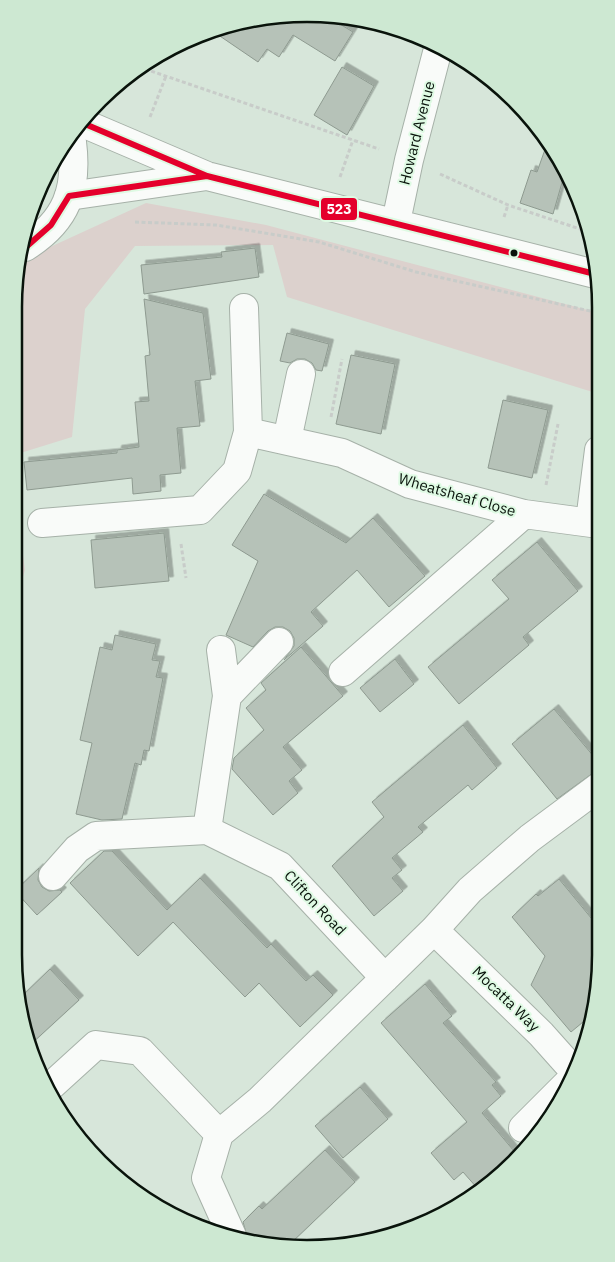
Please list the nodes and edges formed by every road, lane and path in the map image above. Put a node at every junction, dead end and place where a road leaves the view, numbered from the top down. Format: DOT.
graph roads {
  1 [pos="437,54"];
  2 [pos="151,70"];
  3 [pos="88,125"];
  4 [pos="73,147"];
  5 [pos="409,160"];
  6 [pos="207,176"];
  7 [pos="69,196"];
  8 [pos="396,222"];
  9 [pos="581,229"];
  10 [pos="30,244"];
  11 [pos="590,273"];
  12 [pos="486,288"];
  13 [pos="244,308"];
  14 [pos="592,311"];
  15 [pos="342,359"];
  16 [pos="301,374"];
  17 [pos="558,424"];
  18 [pos="248,432"];
  19 [pos="287,440"];
  20 [pos="324,449"];
  21 [pos="531,515"];
  22 [pos="592,522"];
  23 [pos="42,523"];
  24 [pos="279,642"];
  25 [pos="221,650"];
  26 [pos="343,672"];
  27 [pos="227,696"];
  28 [pos="592,792"];
  29 [pos="206,830"];
  30 [pos="53,876"];
  31 [pos="434,930"];
  32 [pos="385,978"];
  33 [pos="565,1078"];
  34 [pos="53,1084"];
  35 [pos="553,1099"];
  36 [pos="523,1128"];
  37 [pos="219,1134"];
  38 [pos="228,1228"];
  1 -- 5 [label="street, Howard Avenue"];
  2 -- 5 [label="path"];
  3 -- 6 [label="street"];
  4 -- 7 [label="street"];
  5 -- 8 [label="street, Howard Avenue"];
  5 -- 9 [label="path"];
  6 -- 7 [label="street"];
  6 -- 8 [label="street"];
  7 -- 10 [label="street"];
  8 -- 11 [label="street"];
  12 -- 14 [label="path"];
  13 -- 18 [label="street"];
  15 -- 20 [label="path"];
  16 -- 19 [label="street"];
  17 -- 21 [label="path"];
  18 -- 19 [label="street, Wheatsheaf Close"];
  18 -- 23 [label="street"];
  19 -- 20 [label="street, Wheatsheaf Close"];
  20 -- 21 [label="street, Wheatsheaf Close"];
  21 -- 22 [label="street, Wheatsheaf Close"];
  21 -- 26 [label="street, Wheatsheaf Close"];
  24 -- 27 [label="street"];
  25 -- 27 [label="street"];
  27 -- 29 [label="street"];
  28 -- 31 [label="street"];
  29 -- 30 [label="street"];
  29 -- 32 [label="street, Clifton Road"];
  31 -- 32 [label="street"];
  31 -- 33 [label="street, Mocatta Way"];
  32 -- 37 [label="street"];
  34 -- 37 [label="street"];
  35 -- 36 [label="street"];
  37 -- 38 [label="street"];
}
